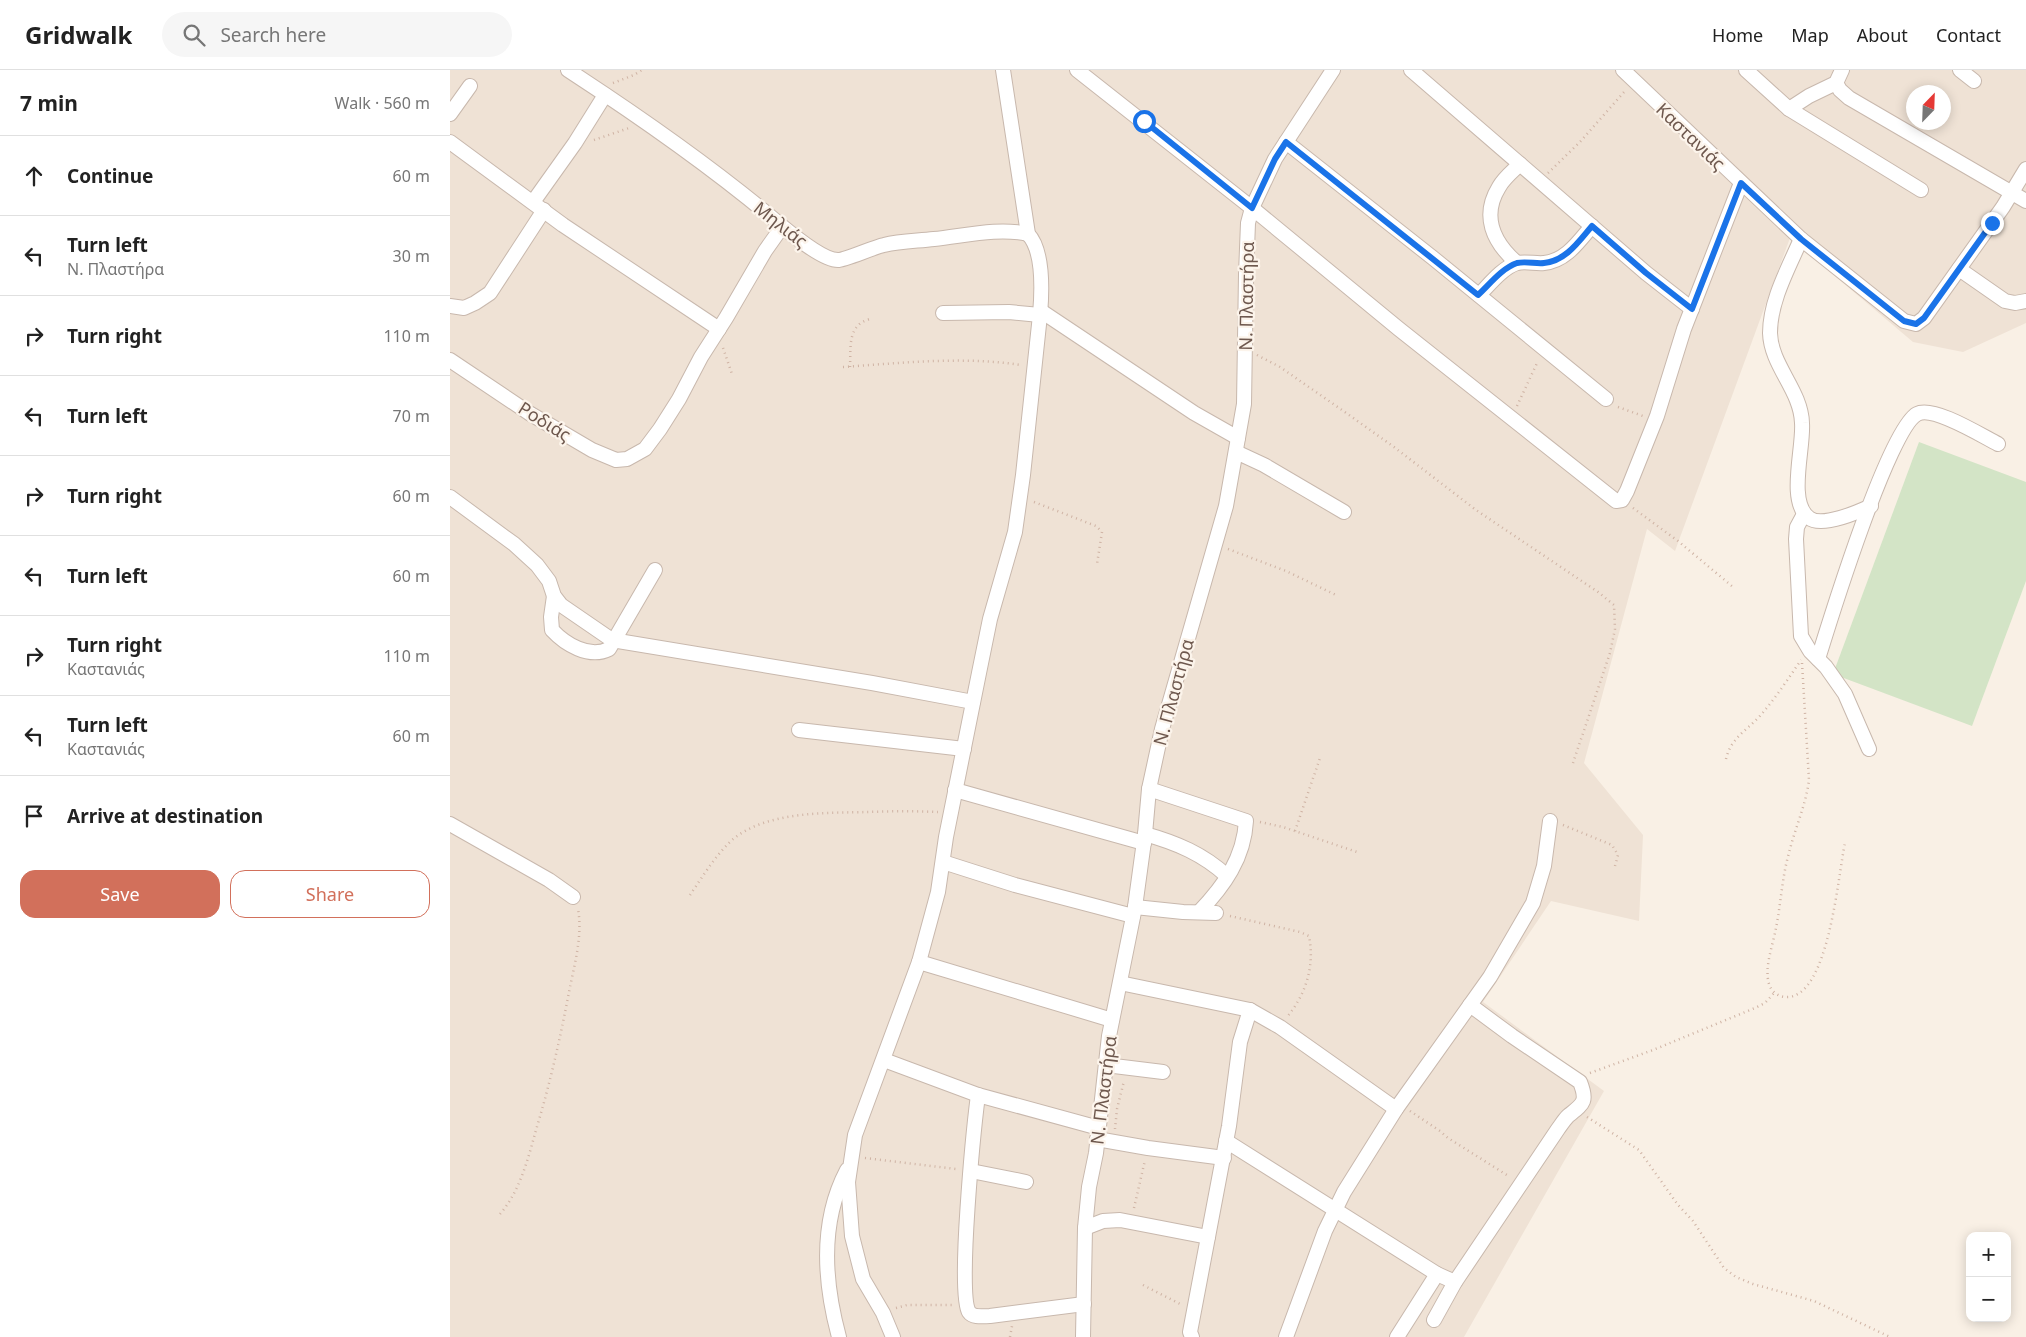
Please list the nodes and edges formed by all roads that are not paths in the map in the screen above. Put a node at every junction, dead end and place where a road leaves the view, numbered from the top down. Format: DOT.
graph roads {
  1 [pos="568,70"];
  2 [pos="1003,70"];
  3 [pos="1077,70"];
  4 [pos="1333,70"];
  5 [pos="1412,70"];
  6 [pos="1746,70"];
  7 [pos="1842,70"];
  8 [pos="1960,70"];
  9 [pos="1628,75"];
  10 [pos="1974,81"];
  11 [pos="1836,83"];
  12 [pos="470,86"];
  13 [pos="601,92"];
  14 [pos="1789,109"];
  15 [pos="450,114"];
  16 [pos="450,142"];
  17 [pos="1286,142"];
  18 [pos="1520,164"];
  19 [pos="2026,169"];
  20 [pos="1741,183"];
  21 [pos="1921,190"];
  22 [pos="2012,192"];
  23 [pos="2026,201"];
  24 [pos="539,206"];
  25 [pos="1252,208"];
  26 [pos="1592,226"];
  27 [pos="782,227"];
  28 [pos="1028,234"];
  29 [pos="1801,239"];
  30 [pos="1517,264"];
  31 [pos="1959,269"];
  32 [pos="1478,295"];
  33 [pos="2026,301"];
  34 [pos="450,306"];
  35 [pos="1692,309"];
  36 [pos="943,313"];
  37 [pos="1040,313"];
  38 [pos="719,329"];
  39 [pos="450,360"];
  40 [pos="1606,399"];
  41 [pos="1238,438"];
  42 [pos="1998,444"];
  43 [pos="1236,452"];
  44 [pos="450,497"];
  45 [pos="1871,506"];
  46 [pos="1344,512"];
  47 [pos="1804,514"];
  48 [pos="655,570"];
  49 [pos="554,596"];
  50 [pos="612,640"];
  51 [pos="1818,659"];
  52 [pos="973,702"];
  53 [pos="799,730"];
  54 [pos="964,749"];
  55 [pos="1869,749"];
  56 [pos="1149,789"];
  57 [pos="955,790"];
  58 [pos="1550,821"];
  59 [pos="450,824"];
  60 [pos="1145,838"];
  61 [pos="943,862"];
  62 [pos="1227,876"];
  63 [pos="573,897"];
  64 [pos="1134,911"];
  65 [pos="1199,912"];
  66 [pos="1216,913"];
  67 [pos="919,962"];
  68 [pos="1120,983"];
  69 [pos="1470,1005"];
  70 [pos="1250,1010"];
  71 [pos="1112,1020"];
  72 [pos="884,1060"];
  73 [pos="1106,1065"];
  74 [pos="1163,1072"];
  75 [pos="978,1095"];
  76 [pos="1396,1109"];
  77 [pos="1098,1134"];
  78 [pos="1226,1141"];
  79 [pos="1224,1158"];
  80 [pos="850,1160"];
  81 [pos="971,1171"];
  82 [pos="1026,1182"];
  83 [pos="1335,1209"];
  84 [pos="1085,1228"];
  85 [pos="1208,1237"];
  86 [pos="1437,1274"];
  87 [pos="1455,1282"];
  88 [pos="1084,1304"];
  89 [pos="1434,1320"];
  90 [pos="839,1337"];
  91 [pos="893,1337"];
  92 [pos="1083,1337"];
  93 [pos="1192,1337"];
  94 [pos="1286,1337"];
  95 [pos="1398,1337"];
  1 -- 13 [label="street, Μηλιάς"];
  2 -- 28 [label="street"];
  3 -- 25 [label="street"];
  4 -- 17 [label="street, Ν. Πλαστήρα"];
  5 -- 18 [label="street"];
  6 -- 14 [label="street"];
  7 -- 11 [label="street"];
  8 -- 10 [label="street"];
  9 -- 20 [label="street, Καστανιάς"];
  11 -- 14 [label="street"];
  11 -- 22 [label="street"];
  12 -- 15 [label="street"];
  13 -- 24 [label="street"];
  13 -- 27 [label="street, Μηλιάς"];
  14 -- 21 [label="street"];
  16 -- 24 [label="street"];
  17 -- 25 [label="street, Ν. Πλαστήρα"];
  17 -- 32 [label="street"];
  18 -- 26 [label="street"];
  18 -- 30 [label="street"];
  19 -- 22 [label="street, Καστανιάς"];
  20 -- 29 [label="street, Καστανιάς"];
  20 -- 35 [label="street"];
  22 -- 23 [label="street"];
  22 -- 31 [label="street, Καστανιάς"];
  24 -- 34 [label="street"];
  24 -- 38 [label="street"];
  25 -- 35 [label="street"];
  25 -- 41 [label="street, Ν. Πλαστήρα"];
  26 -- 30 [label="street"];
  26 -- 35 [label="street"];
  27 -- 28 [label="street, Μηλιάς"];
  27 -- 38 [label="street"];
  28 -- 37 [label="street"];
  29 -- 31 [label="street, Καστανιάς"];
  29 -- 47 [label="street"];
  30 -- 32 [label="street"];
  31 -- 33 [label="street"];
  32 -- 40 [label="street"];
  36 -- 37 [label="street"];
  37 -- 41 [label="street"];
  37 -- 52 [label="street"];
  38 -- 39 [label="street, Ροδιάς"];
  41 -- 43 [label="street, Ν. Πλαστήρα"];
  42 -- 45 [label="street"];
  43 -- 46 [label="street"];
  43 -- 56 [label="street, Ν. Πλαστήρα"];
  44 -- 49 [label="street"];
  45 -- 47 [label="street"];
  45 -- 51 [label="street"];
  47 -- 51 [label="street"];
  48 -- 50 [label="street"];
  49 -- 50 [label="street"];
  49 -- 50 [label="street"];
  50 -- 52 [label="street"];
  51 -- 55 [label="street"];
  52 -- 54 [label="street"];
  53 -- 54 [label="street"];
  54 -- 57 [label="street"];
  56 -- 60 [label="street, Ν. Πλαστήρα"];
  56 -- 62 [label="street"];
  57 -- 60 [label="street"];
  57 -- 61 [label="street"];
  58 -- 69 [label="street"];
  59 -- 63 [label="street"];
  60 -- 62 [label="street"];
  60 -- 64 [label="street, Ν. Πλαστήρα"];
  61 -- 64 [label="street"];
  61 -- 67 [label="street"];
  62 -- 65 [label="street"];
  64 -- 65 [label="street"];
  64 -- 68 [label="street, Ν. Πλαστήρα"];
  65 -- 66 [label="street"];
  67 -- 71 [label="street"];
  67 -- 72 [label="street"];
  68 -- 70 [label="street"];
  68 -- 71 [label="street, Ν. Πλαστήρα"];
  69 -- 76 [label="street"];
  69 -- 87 [label="street"];
  70 -- 76 [label="street"];
  70 -- 78 [label="street"];
  71 -- 73 [label="street, Ν. Πλαστήρα"];
  72 -- 75 [label="street"];
  72 -- 80 [label="street"];
  73 -- 74 [label="street"];
  73 -- 77 [label="street, Ν. Πλαστήρα"];
  75 -- 77 [label="street"];
  75 -- 81 [label="street"];
  76 -- 83 [label="street"];
  77 -- 79 [label="street"];
  77 -- 84 [label="street, Ν. Πλαστήρα"];
  78 -- 79 [label="street"];
  78 -- 83 [label="street"];
  79 -- 85 [label="street"];
  80 -- 90 [label="street"];
  80 -- 91 [label="street"];
  81 -- 82 [label="street"];
  81 -- 88 [label="street"];
  83 -- 86 [label="street"];
  83 -- 94 [label="street"];
  84 -- 85 [label="street"];
  84 -- 88 [label="street, Ν. Πλαστήρα"];
  85 -- 93 [label="street"];
  86 -- 87 [label="street"];
  86 -- 95 [label="street"];
  87 -- 89 [label="street"];
  88 -- 92 [label="street, Ν. Πλαστήρα"];
}
